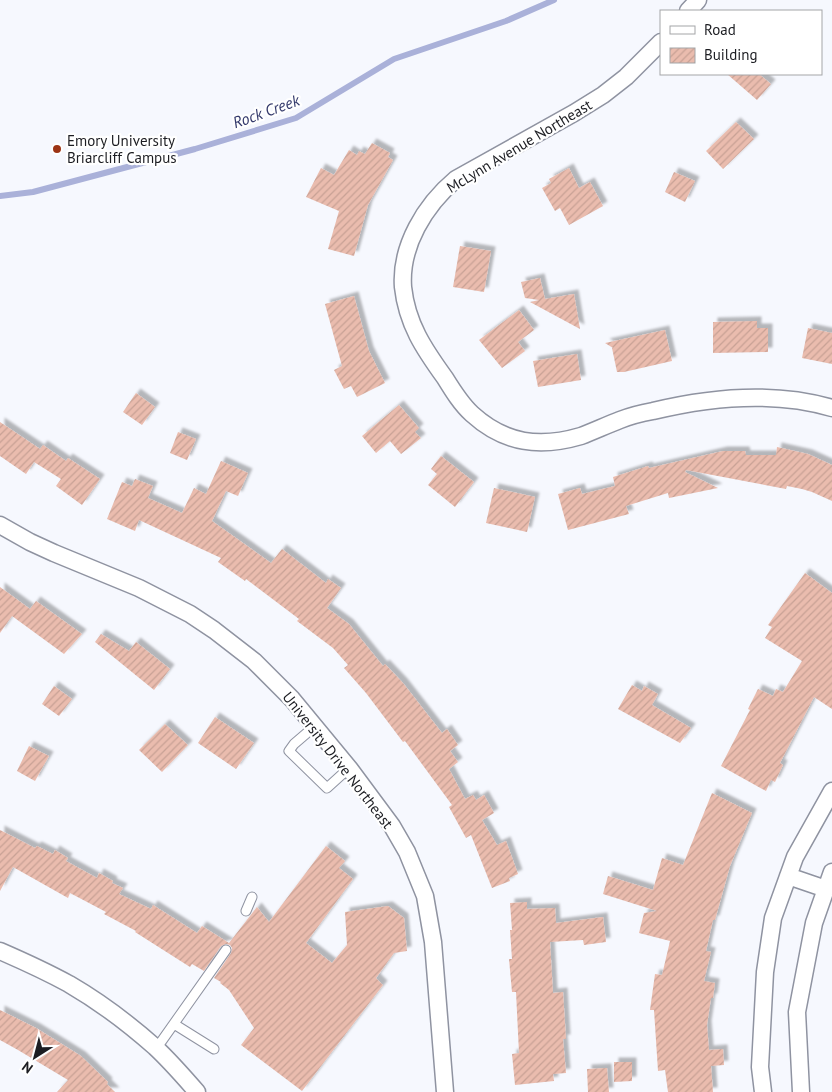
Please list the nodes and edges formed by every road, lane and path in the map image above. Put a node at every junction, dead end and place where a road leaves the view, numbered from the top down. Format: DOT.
graph roads {
  1 [pos="698,0"];
  2 [pos="689,10"];
  3 [pos="660,43"];
  4 [pos="832,408"];
  5 [pos="0,525"];
  6 [pos="315,726"];
  7 [pos="349,768"];
  8 [pos="832,791"];
  9 [pos="832,872"];
  10 [pos="788,876"];
  11 [pos="826,889"];
  12 [pos="252,897"];
  13 [pos="246,911"];
  14 [pos="226,950"];
  15 [pos="0,951"];
  16 [pos="174,1024"];
  17 [pos="156,1048"];
  18 [pos="214,1049"];
  19 [pos="197,1092"];
  20 [pos="445,1092"];
  21 [pos="763,1092"];
  22 [pos="801,1092"];
  1 -- 2 [label="street"];
  3 -- 4 [label="street, McLynn Avenue Northeast"];
  5 -- 6 [label="street, University Drive Northeast"];
  6 -- 7 [label="street, University Drive Northeast"];
  6 -- 7 [label="lane"];
  7 -- 20 [label="street, University Drive Northeast"];
  8 -- 10 [label="street"];
  9 -- 11 [label="street"];
  10 -- 11 [label="street"];
  10 -- 21 [label="street"];
  11 -- 22 [label="street"];
  12 -- 13 [label="lane"];
  14 -- 16 [label="lane"];
  15 -- 17 [label="street"];
  16 -- 17 [label="lane"];
  16 -- 18 [label="lane"];
  17 -- 19 [label="street"];
}
